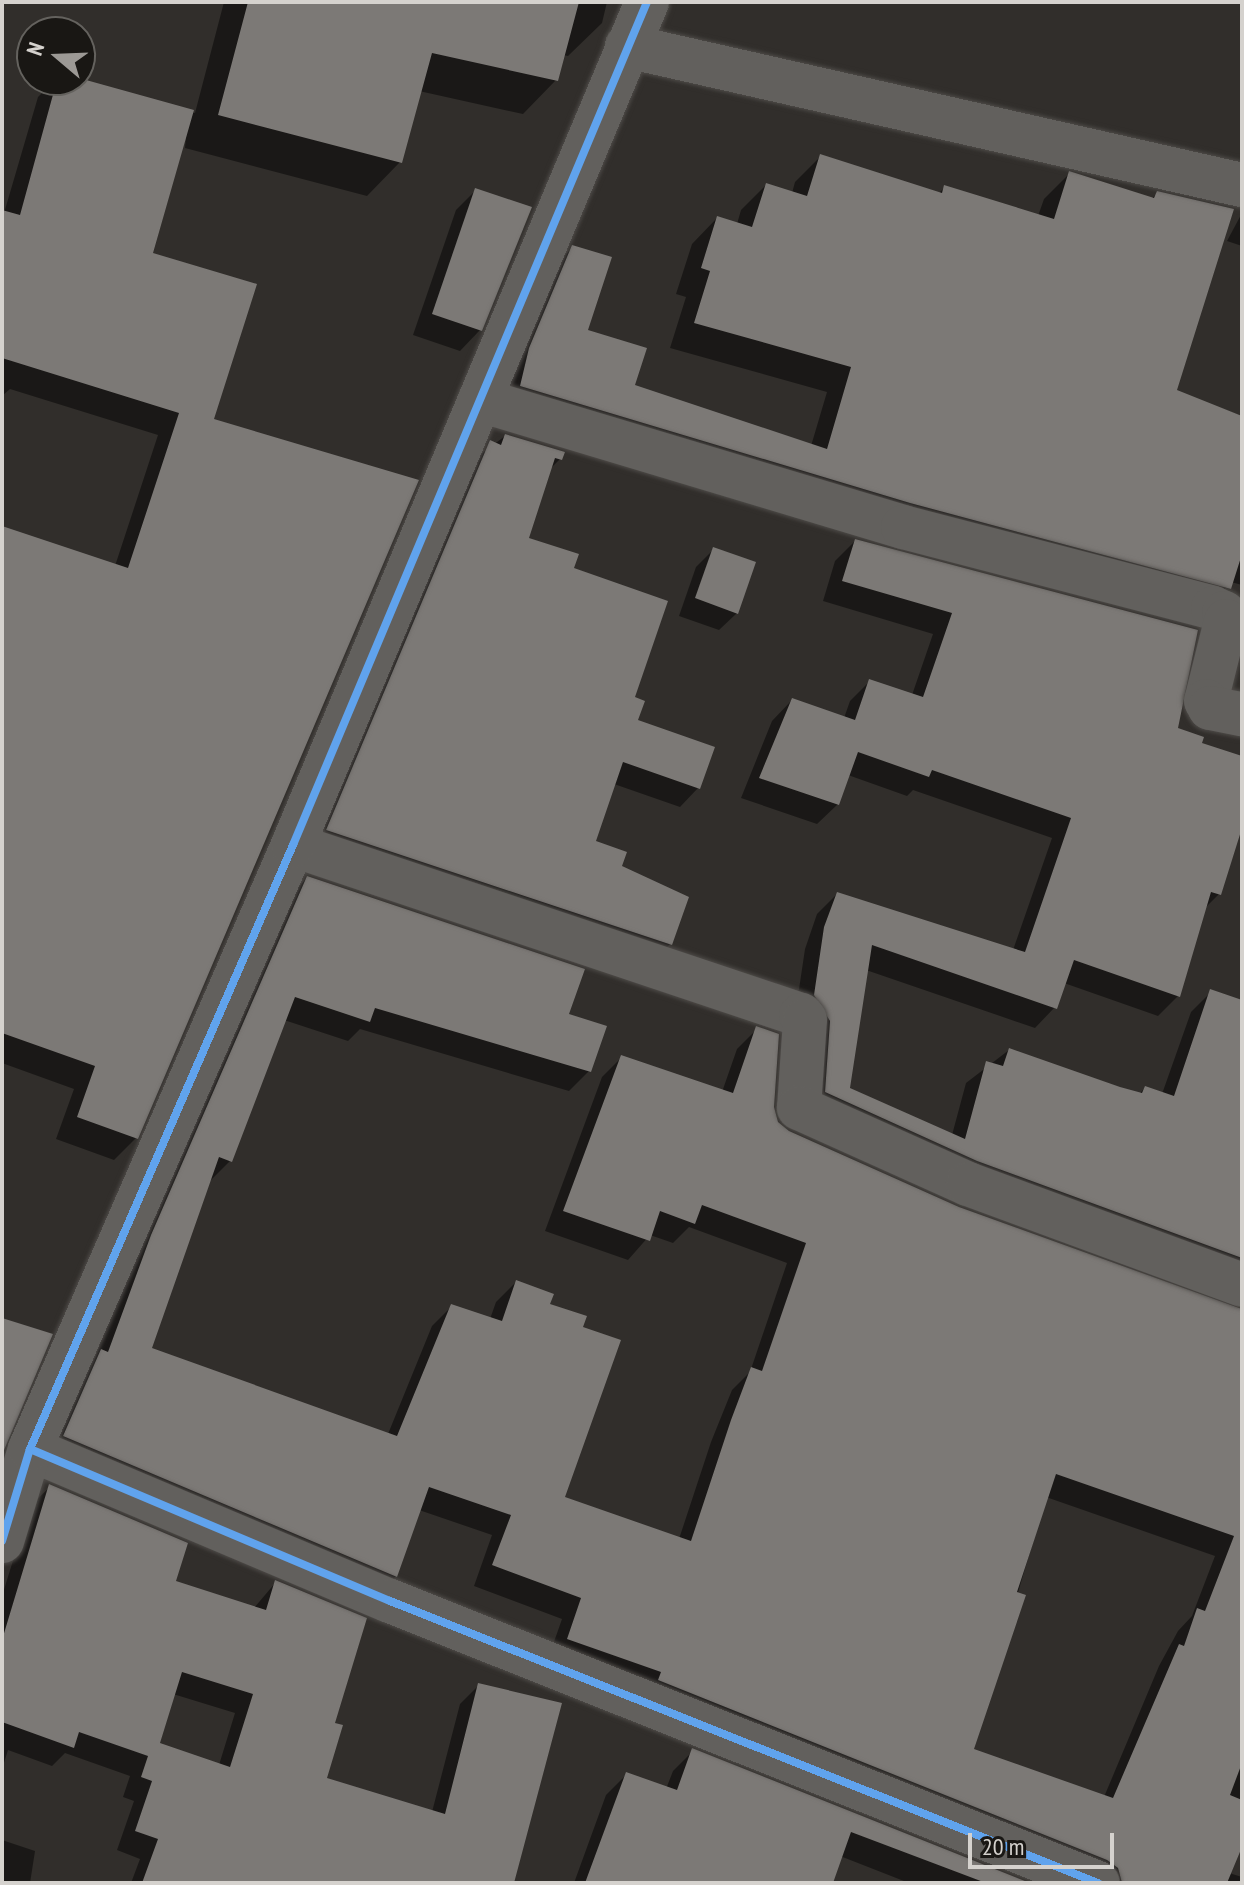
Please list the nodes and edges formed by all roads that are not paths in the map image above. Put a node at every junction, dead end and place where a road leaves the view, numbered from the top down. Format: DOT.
graph roads {
  1 [pos="647,2"];
  2 [pos="627,46"];
  3 [pos="1242,185"];
  4 [pos="480,400"];
  5 [pos="1242,714"];
  6 [pos="293,845"];
  7 [pos="1242,1285"];
  8 [pos="30,1449"];
  9 [pos="4,1529"];
  10 [pos="1098,1883"];
  1 -- 2 [label="street"];
  2 -- 3 [label="street"];
  2 -- 4 [label="street"];
  4 -- 5 [label="street"];
  4 -- 6 [label="street"];
  6 -- 7 [label="street"];
  6 -- 8 [label="street"];
  8 -- 9 [label="street"];
  8 -- 10 [label="street"];
}
